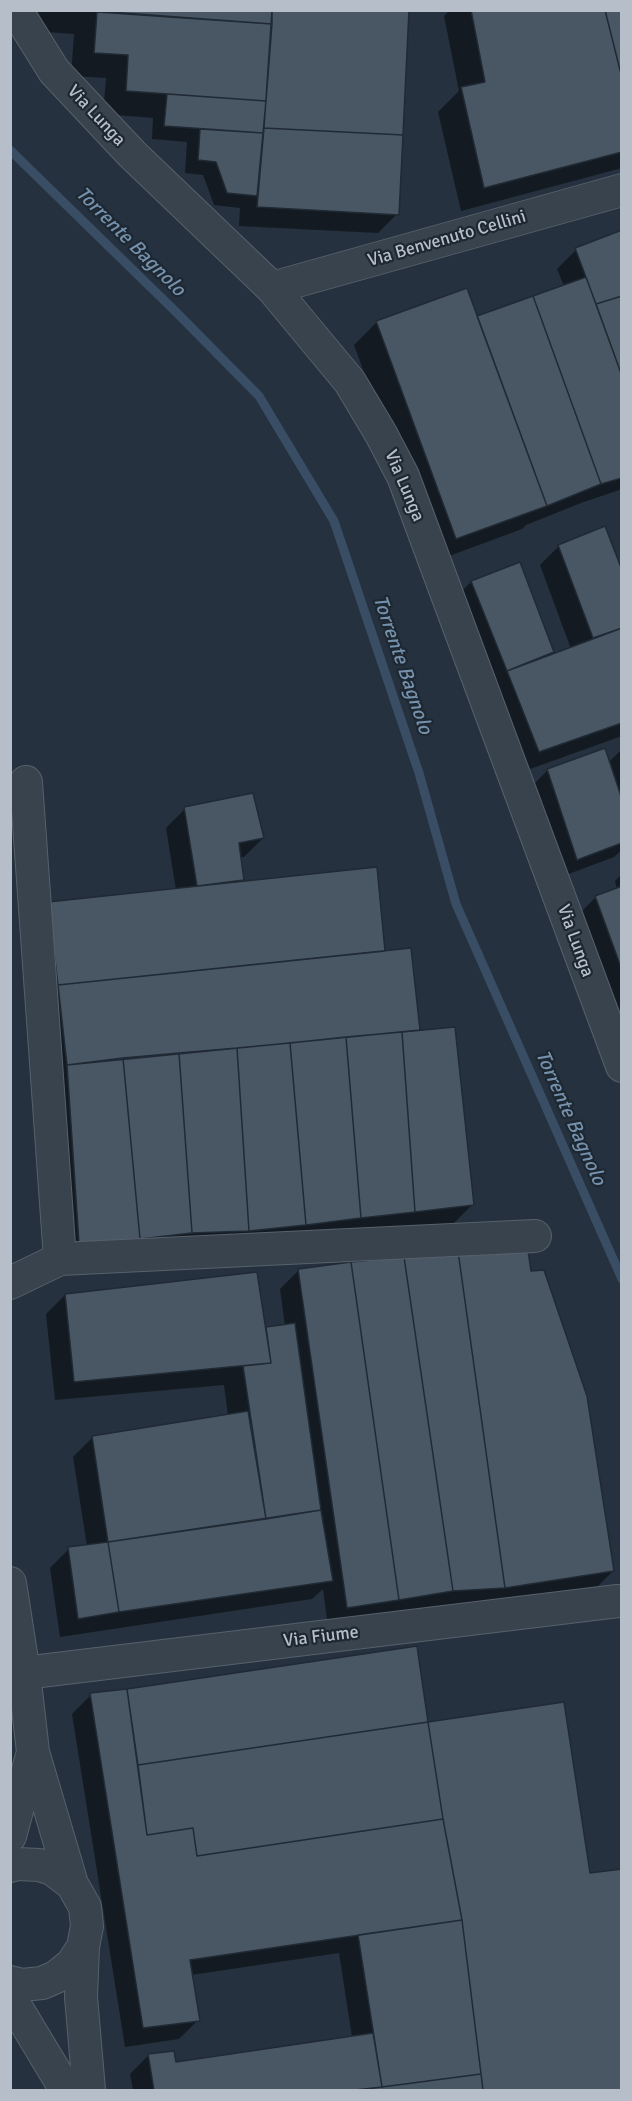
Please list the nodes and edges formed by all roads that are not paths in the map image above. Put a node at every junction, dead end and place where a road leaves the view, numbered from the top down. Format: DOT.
graph roads {
  1 [pos="16,10"];
  2 [pos="621,190"];
  3 [pos="272,288"];
  4 [pos="26,782"];
  5 [pos="621,1065"];
  6 [pos="535,1236"];
  7 [pos="60,1259"];
  8 [pos="10,1283"];
  9 [pos="10,1583"];
  10 [pos="618,1601"];
  11 [pos="24,1672"];
  12 [pos="33,1752"];
  13 [pos="10,1836"];
  14 [pos="10,1866"];
  15 [pos="72,1884"];
  16 [pos="83,1947"];
  17 [pos="10,1982"];
  18 [pos="10,1997"];
  19 [pos="66,2091"];
  20 [pos="89,2091"];
  1 -- 3 [label="street, Via Lunga"];
  2 -- 3 [label="street, Via Benvenuto Cellini"];
  3 -- 5 [label="street, Via Lunga"];
  4 -- 7 [label="street"];
  6 -- 7 [label="street"];
  7 -- 8 [label="street"];
  9 -- 11 [label="street"];
  10 -- 11 [label="street, Via Fiume"];
  11 -- 12 [label="street"];
  12 -- 13 [label="street"];
  12 -- 15 [label="street"];
  14 -- 15 [label="street"];
  15 -- 16 [label="street"];
  16 -- 17 [label="street"];
  16 -- 20 [label="street"];
  18 -- 19 [label="street"];
}
